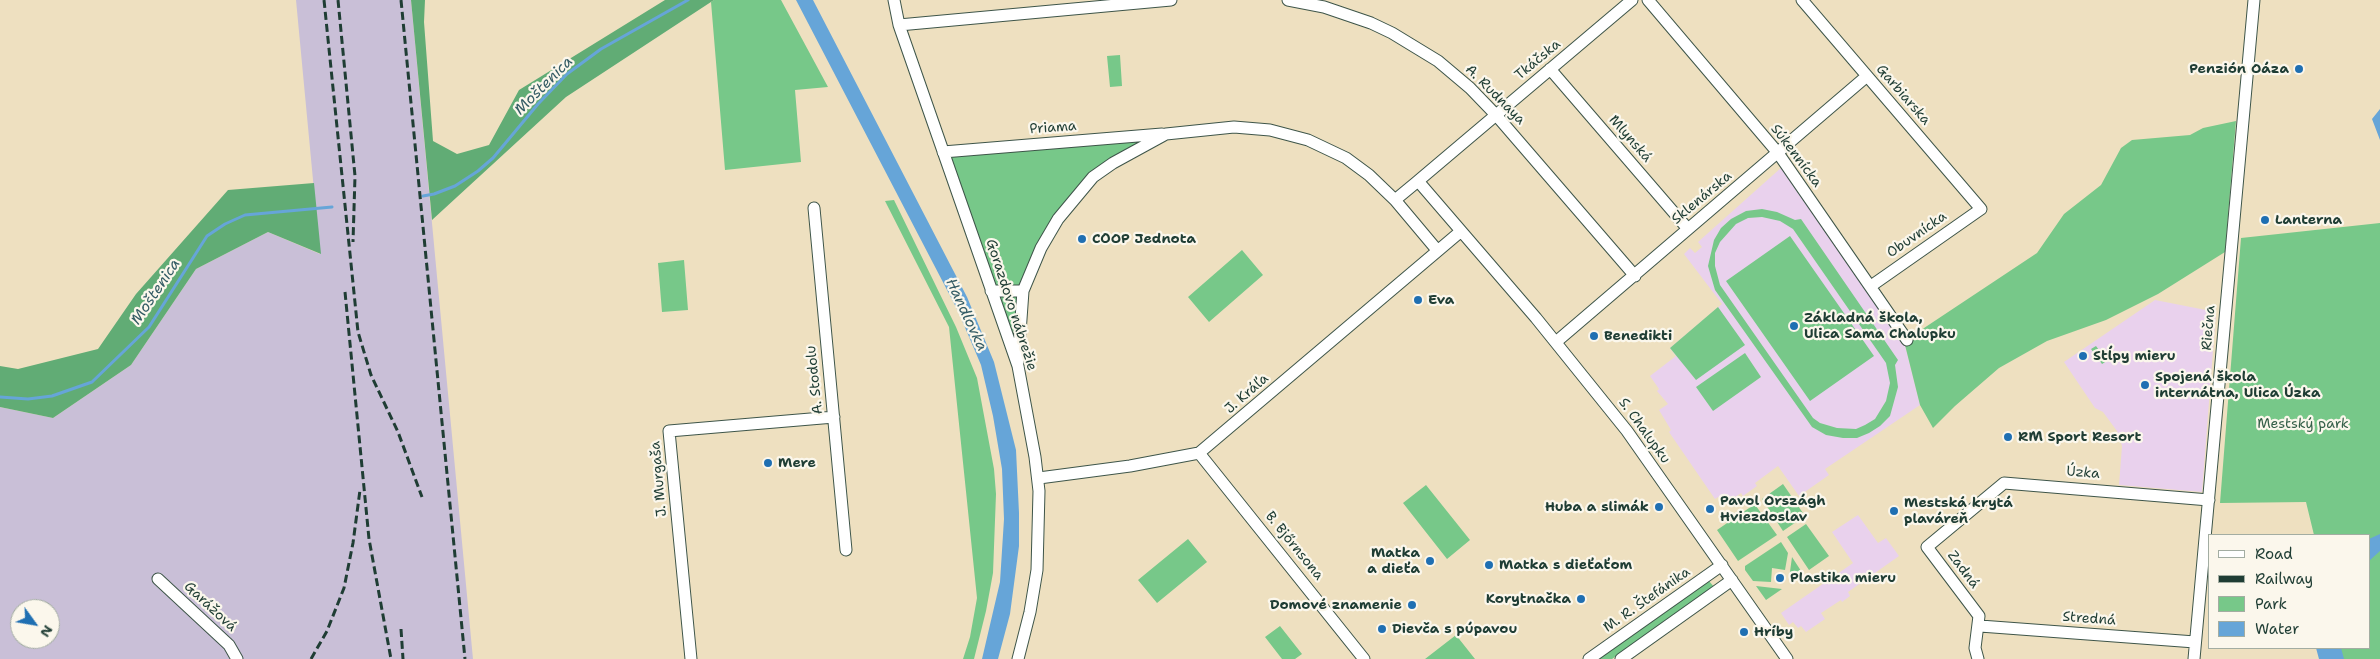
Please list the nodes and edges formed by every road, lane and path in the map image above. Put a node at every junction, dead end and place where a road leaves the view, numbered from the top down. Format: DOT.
graph roads {
  1 [pos="894,0"];
  2 [pos="1171,0"];
  3 [pos="1288,0"];
  4 [pos="1632,0"];
  5 [pos="1648,0"];
  6 [pos="1802,0"];
  7 [pos="2254,0"];
  8 [pos="899,25"];
  9 [pos="1550,69"];
  10 [pos="1867,76"];
  11 [pos="1496,115"];
  12 [pos="1166,134"];
  13 [pos="943,152"];
  14 [pos="1778,153"];
  15 [pos="1418,181"];
  16 [pos="1395,200"];
  17 [pos="814,208"];
  18 [pos="1981,209"];
  19 [pos="1688,229"];
  20 [pos="1460,232"];
  21 [pos="1437,250"];
  22 [pos="1634,276"];
  23 [pos="1871,286"];
  24 [pos="991,291"];
  25 [pos="1023,291"];
  26 [pos="1907,340"];
  27 [pos="1556,342"];
  28 [pos="1018,366"];
  29 [pos="834,417"];
  30 [pos="1199,453"];
  31 [pos="1038,478"];
  32 [pos="2209,500"];
  33 [pos="1965,515"];
  34 [pos="846,550"];
  35 [pos="1722,566"];
  36 [pos="158,579"];
  37 [pos="1732,580"];
  38 [pos="1980,626"];
  39 [pos="2195,642"];
  40 [pos="237,659"];
  41 [pos="691,659"];
  42 [pos="1018,659"];
  43 [pos="1364,659"];
  44 [pos="1589,659"];
  45 [pos="1621,659"];
  46 [pos="1787,659"];
  47 [pos="1978,659"];
  48 [pos="2194,659"];
  1 -- 8 [label="street, Gorazdovo nábrežie"];
  2 -- 8 [label="street"];
  3 -- 11 [label="street, A. Rudnaya"];
  4 -- 9 [label="street, Tkáčska"];
  5 -- 14 [label="street, Súkennícka"];
  6 -- 10 [label="street, Garbiarska"];
  7 -- 32 [label="street, Riečna"];
  8 -- 13 [label="street, Gorazdovo nábrežie"];
  9 -- 11 [label="street, Tkáčska"];
  9 -- 19 [label="street, Mlynská"];
  10 -- 14 [label="street, Sklenárska"];
  10 -- 18 [label="street, Garbiarska"];
  11 -- 15 [label="street, Tkáčska"];
  11 -- 22 [label="street, A. Rudnaya"];
  12 -- 13 [label="street, Priama"];
  12 -- 16 [label="street, Priama"];
  12 -- 25 [label="street"];
  13 -- 24 [label="street, Gorazdovo nábrežie"];
  14 -- 19 [label="street, Sklenárska"];
  14 -- 23 [label="street, Súkennícka"];
  15 -- 16 [label="street"];
  15 -- 20 [label="street, S. Chalupku"];
  16 -- 21 [label="street"];
  17 -- 29 [label="street, A. Stodolu"];
  18 -- 23 [label="street, Obuvnícka"];
  19 -- 22 [label="street, Sklenárska"];
  20 -- 21 [label="street"];
  20 -- 27 [label="street, S. Chalupku"];
  21 -- 30 [label="street, J. Kráľa"];
  22 -- 27 [label="street, Sklenárska"];
  23 -- 26 [label="street, Súkennícka"];
  24 -- 25 [label="street"];
  24 -- 28 [label="street, Gorazdovo nábrežie"];
  25 -- 28 [label="street"];
  27 -- 35 [label="street, S. Chalupku"];
  28 -- 31 [label="street, Gorazdovo nábrežie"];
  29 -- 34 [label="street, A. Stodolu"];
  29 -- 41 [label="street, J. Murgaša"];
  30 -- 31 [label="street, J. Kráľa"];
  30 -- 43 [label="street, B. Bjőrnsona"];
  31 -- 42 [label="street, Gorazdovo nábrežie"];
  32 -- 33 [label="street, Úzka"];
  32 -- 39 [label="street, Riečna"];
  33 -- 38 [label="street, Zadná"];
  35 -- 37 [label="street, S. Chalupku"];
  35 -- 44 [label="street, M. R. Štefánika"];
  36 -- 40 [label="street, Garážová"];
  37 -- 45 [label="street"];
  37 -- 46 [label="street, S. Chalupku"];
  38 -- 39 [label="street, Stredná"];
  38 -- 47 [label="street"];
  39 -- 48 [label="street, Riečna"];
}
